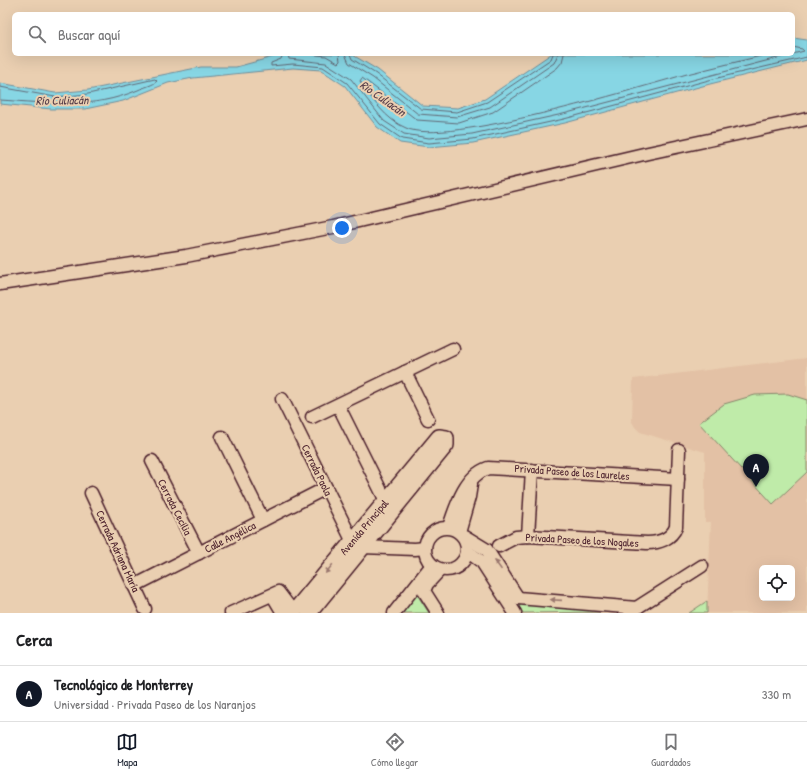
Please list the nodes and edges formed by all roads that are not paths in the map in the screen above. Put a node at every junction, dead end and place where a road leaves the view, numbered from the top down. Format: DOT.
graph roads {
  1 [pos="807,119"];
  2 [pos="0,284"];
  3 [pos="453,349"];
  4 [pos="405,372"];
  5 [pos="282,399"];
  6 [pos="338,405"];
  7 [pos="312,417"];
  8 [pos="428,419"];
  9 [pos="222,437"];
  10 [pos="441,443"];
  11 [pos="679,450"];
  12 [pos="152,461"];
  13 [pos="532,470"];
  14 [pos="678,479"];
  15 [pos="326,488"];
  16 [pos="91,493"];
  17 [pos="389,505"];
  18 [pos="263,520"];
  19 [pos="457,532"];
  20 [pos="528,536"];
  21 [pos="357,544"];
  22 [pos="499,546"];
  23 [pos="425,548"];
  24 [pos="468,552"];
  25 [pos="199,553"];
  26 [pos="702,566"];
  27 [pos="436,568"];
  28 [pos="134,586"];
  29 [pos="420,588"];
  30 [pos="276,594"];
  31 [pos="514,605"];
  32 [pos="145,609"];
  33 [pos="633,610"];
  34 [pos="231,613"];
  35 [pos="283,613"];
  36 [pos="294,613"];
  37 [pos="309,613"];
  38 [pos="394,613"];
  39 [pos="438,613"];
  1 -- 2 [label="street"];
  3 -- 4 [label="street"];
  4 -- 6 [label="street"];
  4 -- 8 [label="street"];
  5 -- 15 [label="street, Cerrada Paola"];
  6 -- 7 [label="street"];
  6 -- 17 [label="street"];
  9 -- 18 [label="street"];
  10 -- 17 [label="street, Avenida Principal"];
  11 -- 14 [label="street"];
  12 -- 25 [label="street, Cerrada Cecilia"];
  13 -- 14 [label="street, Privada Paseo de los Laureles"];
  13 -- 19 [label="street, Privada Paseo de los Laureles"];
  13 -- 20 [label="street"];
  14 -- 20 [label="street, Privada Paseo de los Nogales"];
  15 -- 18 [label="street, Calle Angélica"];
  15 -- 21 [label="street, Cerrada Paola"];
  16 -- 28 [label="street, Cerrada Adriana María"];
  17 -- 21 [label="street, Avenida Principal"];
  18 -- 25 [label="street, Calle Angélica"];
  19 -- 23 [label="street"];
  19 -- 24 [label="street"];
  31 -- 19 [label="street, one-way"];
  20 -- 22 [label="street, Privada Paseo de los Nogales"];
  21 -- 23 [label="street"];
  21 -- 36 [label="street, Avenida Principal, one-way"];
  21 -- 37 [label="street, Avenida Principal"];
  23 -- 27 [label="street"];
  24 -- 27 [label="street"];
  24 -- 31 [label="street"];
  25 -- 28 [label="street, Calle Angélica"];
  26 -- 33 [label="street"];
  27 -- 29 [label="street"];
  28 -- 32 [label="street, Cerrada Adriana María"];
  29 -- 38 [label="street"];
  29 -- 39 [label="street"];
  30 -- 34 [label="street"];
  30 -- 35 [label="street"];
  30 -- 36 [label="street"];
  33 -- 31 [label="street, one-way"];
}
